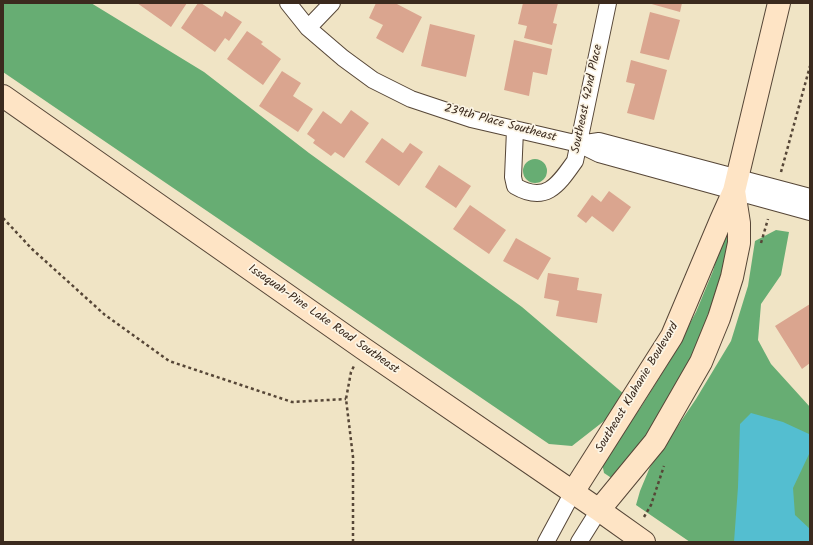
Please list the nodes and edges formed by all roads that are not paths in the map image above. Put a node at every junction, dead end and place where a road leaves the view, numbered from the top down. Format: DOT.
graph roads {
  1 [pos="288,3"];
  2 [pos="332,3"];
  3 [pos="608,3"];
  4 [pos="779,3"];
  5 [pos="308,28"];
  6 [pos="3,96"];
  7 [pos="515,130"];
  8 [pos="579,144"];
  9 [pos="737,184"];
  10 [pos="810,197"];
  11 [pos="810,212"];
  12 [pos="573,492"];
  13 [pos="598,510"];
  14 [pos="548,538"];
  15 [pos="579,542"];
  16 [pos="644,542"];
  1 -- 5 [label="street, 239th Place Southeast"];
  2 -- 5 [label="street"];
  3 -- 8 [label="street, Southeast 42nd Place"];
  4 -- 9 [label="street, Southeast Klahanie Boulevard"];
  5 -- 7 [label="street, 239th Place Southeast"];
  6 -- 12 [label="street, Issaquah-Pine Lake Road Southeast"];
  7 -- 8 [label="street, 239th Place Southeast"];
  7 -- 8 [label="street, Southeast 42nd Place"];
  8 -- 9 [label="street, 239th Place Southeast"];
  9 -- 10 [label="street, 239th Place Southeast"];
  9 -- 11 [label="street, 239th Place Southeast"];
  9 -- 12 [label="street, Southeast Klahanie Boulevard"];
  9 -- 13 [label="street, Southeast Klahanie Boulevard"];
  12 -- 13 [label="street, Issaquah-Pine Lake Road Southeast"];
  12 -- 14 [label="street"];
  13 -- 15 [label="street"];
  13 -- 16 [label="street, Issaquah-Pine Lake Road Southeast"];
}
